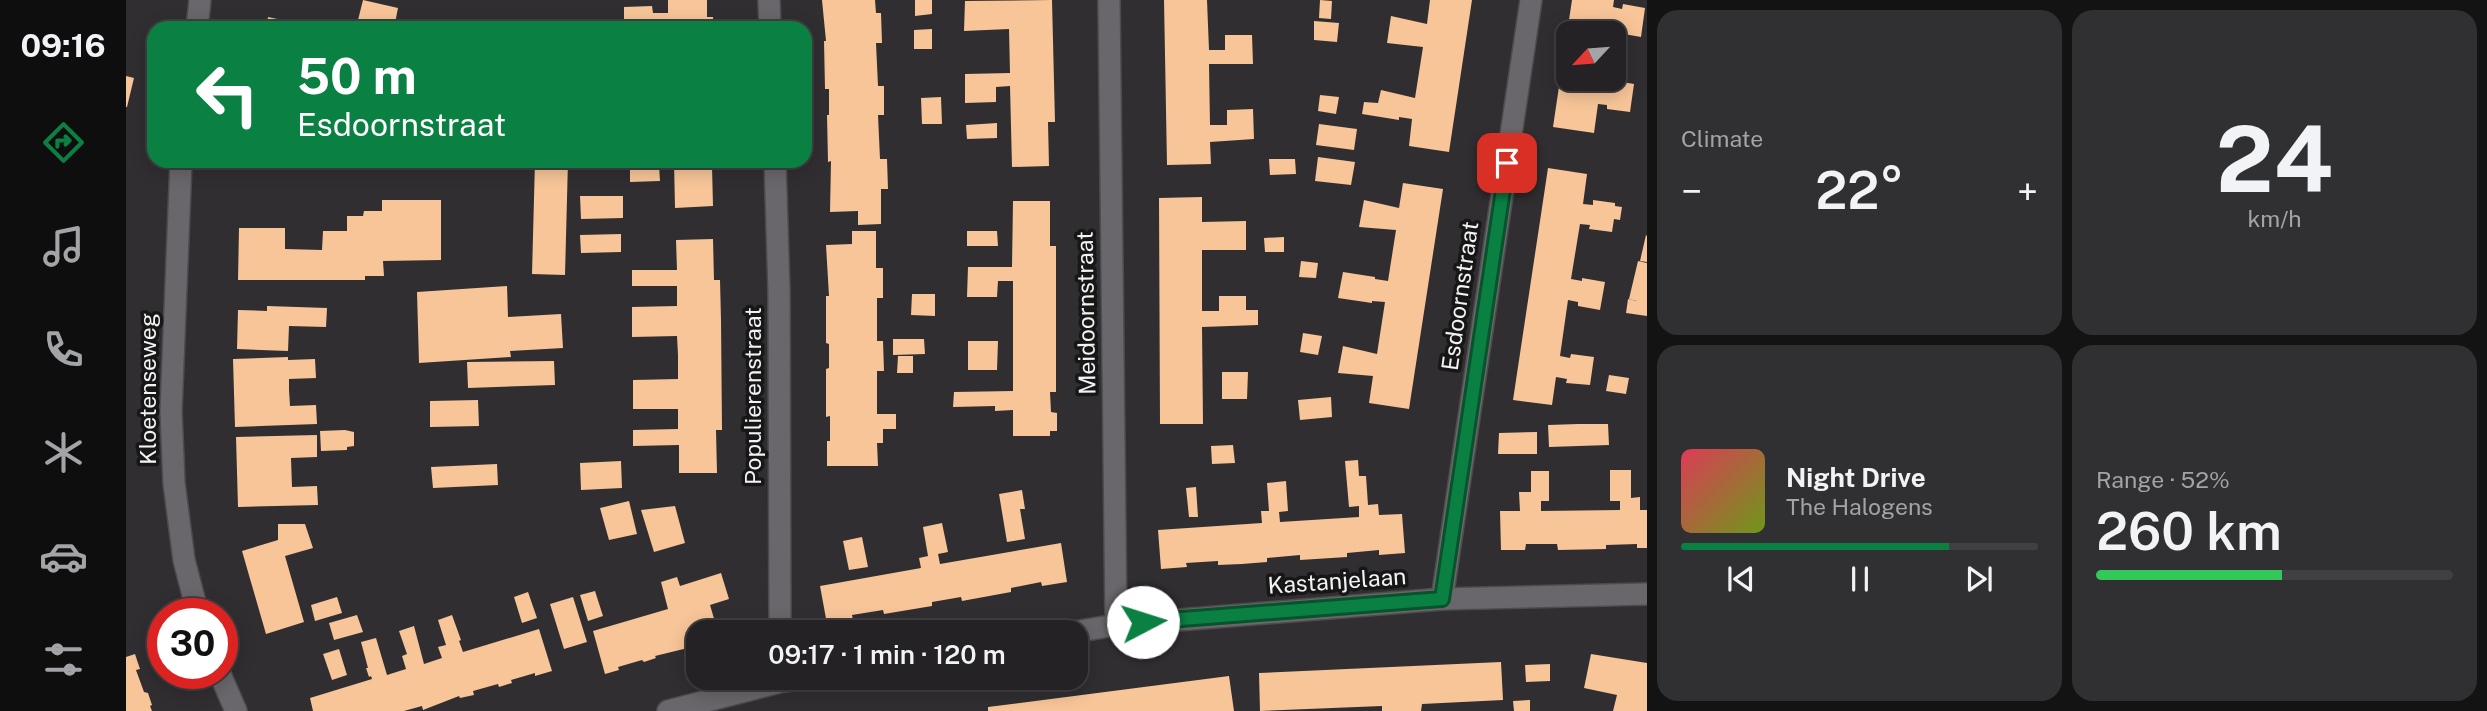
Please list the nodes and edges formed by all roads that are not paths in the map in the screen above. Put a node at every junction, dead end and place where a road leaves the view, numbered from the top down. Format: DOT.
graph roads {
  1 [pos="200,0"];
  2 [pos="769,0"];
  3 [pos="1109,0"];
  4 [pos="1531,0"];
  5 [pos="198,21"];
  6 [pos="770,21"];
  7 [pos="181,168"];
  8 [pos="775,168"];
  9 [pos="1647,594"];
  10 [pos="194,598"];
  11 [pos="1442,599"];
  12 [pos="780,620"];
  13 [pos="1116,625"];
  14 [pos="1088,630"];
  15 [pos="226,689"];
  16 [pos="744,690"];
  17 [pos="236,711"];
  18 [pos="668,711"];
  1 -- 5 [label="street"];
  2 -- 6 [label="street"];
  3 -- 13 [label="street, Meidoornstraat"];
  4 -- 11 [label="street, Esdoornstraat"];
  7 -- 10 [label="street, Kloetenseweg"];
  8 -- 12 [label="street, Populierenstraat"];
  9 -- 11 [label="street, Kastanjelaan"];
  11 -- 13 [label="street, Kastanjelaan"];
  13 -- 14 [label="street, Kastanjelaan"];
  15 -- 17 [label="street"];
  16 -- 18 [label="street"];
}
